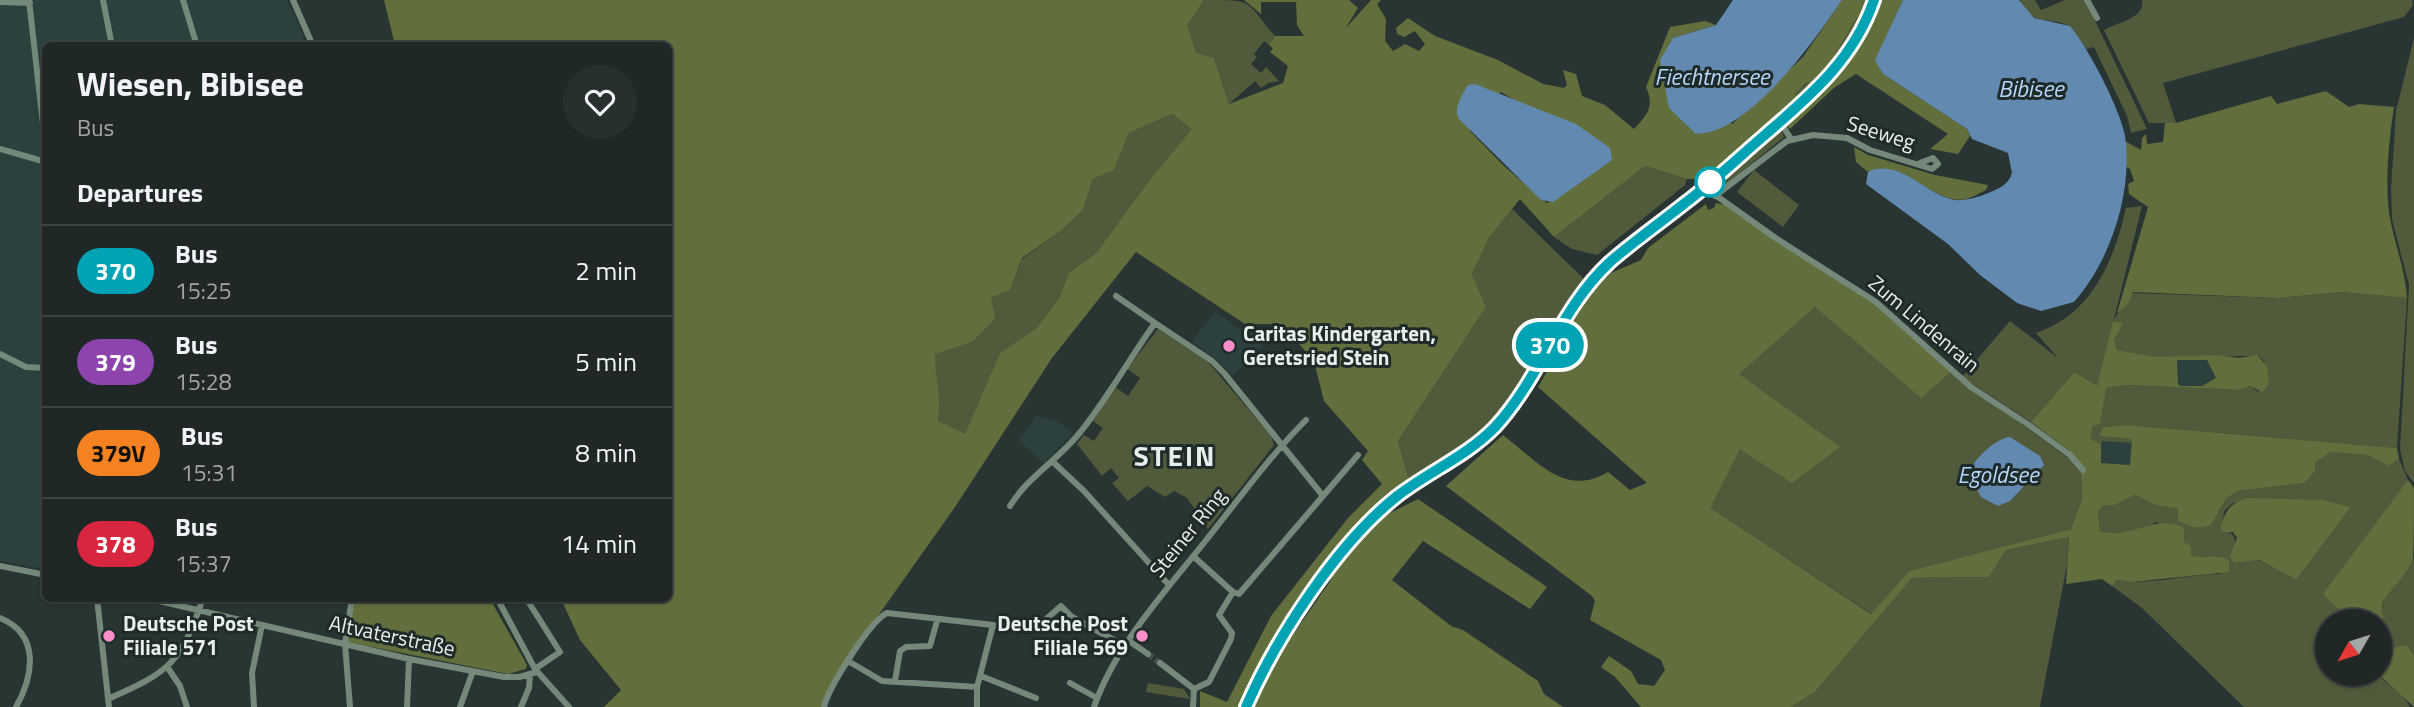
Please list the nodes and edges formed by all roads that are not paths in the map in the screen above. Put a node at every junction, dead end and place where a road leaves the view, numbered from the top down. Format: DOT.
graph roads {
  1 [pos="103,0"];
  2 [pos="183,0"];
  3 [pos="293,0"];
  4 [pos="1874,0"];
  5 [pos="2087,0"];
  6 [pos="29,1"];
  7 [pos="0,2"];
  8 [pos="2097,18"];
  9 [pos="111,42"];
  10 [pos="196,42"];
  11 [pos="311,42"];
  12 [pos="42,116"];
  13 [pos="1780,122"];
  14 [pos="1791,139"];
  15 [pos="0,149"];
  16 [pos="42,161"];
  17 [pos="1920,163"];
  18 [pos="1704,187"];
  19 [pos="1716,196"];
  20 [pos="1116,296"];
  21 [pos="1155,323"];
  22 [pos="0,354"];
  23 [pos="42,368"];
  24 [pos="1306,420"];
  25 [pos="1281,445"];
  26 [pos="1358,455"];
  27 [pos="1053,462"];
  28 [pos="2083,470"];
  29 [pos="1323,496"];
  30 [pos="1010,506"];
  31 [pos="1193,556"];
  32 [pos="0,565"];
  33 [pos="42,574"];
  34 [pos="1169,585"];
  35 [pos="1233,592"];
  36 [pos="97,602"];
  37 [pos="162,602"];
  38 [pos="201,602"];
  39 [pos="351,602"];
  40 [pos="499,602"];
  41 [pos="529,602"];
  42 [pos="198,611"];
  43 [pos="0,618"];
  44 [pos="937,621"];
  45 [pos="262,625"];
  46 [pos="993,625"];
  47 [pos="1127,643"];
  48 [pos="345,644"];
  49 [pos="1148,654"];
  50 [pos="409,659"];
  51 [pos="848,661"];
  52 [pos="1160,663"];
  53 [pos="168,668"];
  54 [pos="473,671"];
  55 [pos="534,672"];
  56 [pos="981,676"];
  57 [pos="895,681"];
  58 [pos="1070,683"];
  59 [pos="977,687"];
  60 [pos="1194,690"];
  61 [pos="1036,698"];
  62 [pos="1097,698"];
  63 [pos="108,699"];
  64 [pos="16,707"];
  65 [pos="109,707"];
  66 [pos="187,707"];
  67 [pos="254,707"];
  68 [pos="350,707"];
  69 [pos="407,707"];
  70 [pos="460,707"];
  71 [pos="522,707"];
  72 [pos="569,707"];
  73 [pos="824,707"];
  74 [pos="977,707"];
  75 [pos="1094,707"];
  76 [pos="1193,707"];
  77 [pos="1246,707"];
  1 -- 9 [label="street"];
  2 -- 10 [label="street"];
  3 -- 11 [label="street"];
  4 -- 13 [label="main road"];
  5 -- 8 [label="street"];
  6 -- 7 [label="street"];
  6 -- 12 [label="street"];
  13 -- 14 [label="street"];
  13 -- 18 [label="main road"];
  14 -- 17 [label="street, Seeweg"];
  14 -- 19 [label="street"];
  15 -- 16 [label="street"];
  18 -- 19 [label="street, Zum Lindenrain"];
  18 -- 77 [label="main road"];
  19 -- 28 [label="street, Zum Lindenrain"];
  20 -- 21 [label="street"];
  21 -- 25 [label="street"];
  21 -- 27 [label="street"];
  22 -- 23 [label="street"];
  24 -- 25 [label="street, Steiner Ring"];
  25 -- 29 [label="street"];
  25 -- 31 [label="street, Steiner Ring"];
  26 -- 29 [label="street"];
  27 -- 30 [label="street"];
  27 -- 34 [label="street"];
  29 -- 35 [label="street"];
  31 -- 34 [label="street, Steiner Ring"];
  31 -- 35 [label="street"];
  32 -- 33 [label="street"];
  34 -- 47 [label="street, Steiner Ring"];
  35 -- 60 [label="street"];
  36 -- 63 [label="street"];
  37 -- 42 [label="street, Altvaterstraße"];
  38 -- 42 [label="street"];
  39 -- 48 [label="street"];
  40 -- 55 [label="street"];
  41 -- 55 [label="street"];
  42 -- 45 [label="street, Altvaterstraße"];
  42 -- 53 [label="street"];
  43 -- 64 [label="street"];
  44 -- 46 [label="street"];
  44 -- 51 [label="street"];
  44 -- 57 [label="street"];
  45 -- 48 [label="street, Altvaterstraße"];
  45 -- 67 [label="street"];
  46 -- 47 [label="street"];
  46 -- 56 [label="street"];
  47 -- 49 [label="street"];
  47 -- 62 [label="street, Steiner Ring"];
  48 -- 50 [label="street, Altvaterstraße"];
  48 -- 68 [label="street"];
  50 -- 54 [label="street, Altvaterstraße"];
  50 -- 69 [label="street"];
  51 -- 57 [label="street"];
  51 -- 73 [label="street"];
  52 -- 60 [label="street"];
  53 -- 63 [label="street"];
  53 -- 66 [label="street"];
  54 -- 55 [label="street, Altvaterstraße"];
  54 -- 70 [label="street"];
  55 -- 71 [label="street"];
  55 -- 72 [label="street"];
  56 -- 59 [label="street"];
  56 -- 61 [label="street"];
  57 -- 59 [label="street"];
  58 -- 62 [label="street"];
  59 -- 74 [label="street"];
  60 -- 76 [label="street"];
  62 -- 75 [label="street, Steiner Ring"];
  63 -- 65 [label="street"];
}
